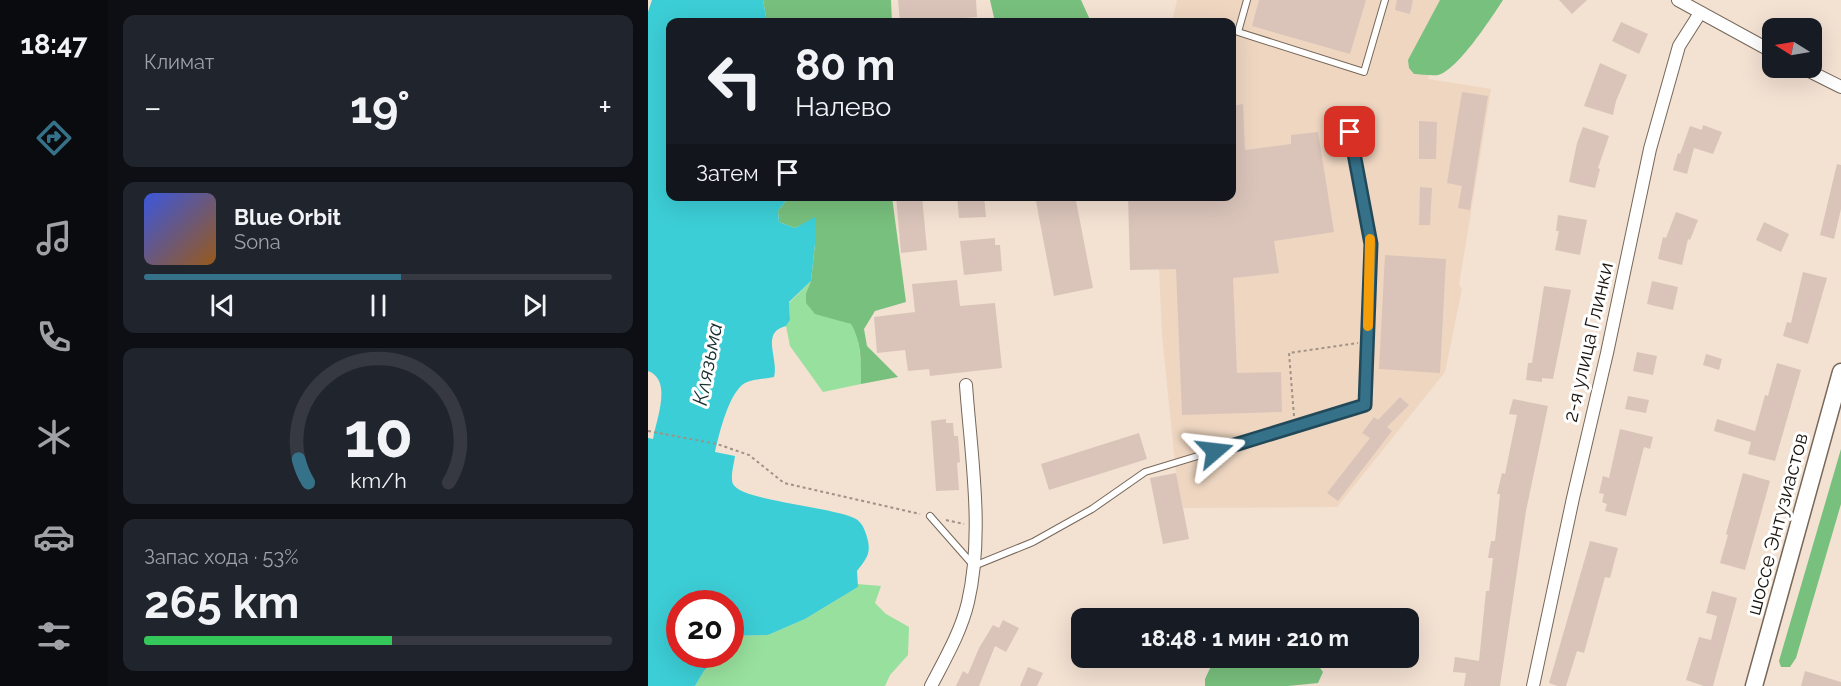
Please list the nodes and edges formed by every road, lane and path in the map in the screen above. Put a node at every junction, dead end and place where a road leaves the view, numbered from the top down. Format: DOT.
graph roads {
  1 [pos="1247,0"];
  2 [pos="1385,0"];
  3 [pos="1678,0"];
  4 [pos="1700,14"];
  5 [pos="1762,46"];
  6 [pos="1822,78"];
  7 [pos="1841,87"];
  8 [pos="1350,132"];
  9 [pos="1367,342"];
  10 [pos="1840,378"];
  11 [pos="966,385"];
  12 [pos="1294,428"];
  13 [pos="648,431"];
  14 [pos="930,516"];
  15 [pos="976,526"];
  16 [pos="974,566"];
  17 [pos="931,686"];
  18 [pos="1533,686"];
  19 [pos="1754,686"];
  1 -- 2 [label="lane"];
  3 -- 4 [label="street"];
  4 -- 5 [label="street"];
  4 -- 18 [label="street, 2-я улица Глинки"];
  6 -- 7 [label="street"];
  8 -- 9 [label="lane"];
  9 -- 12 [label="lane"];
  9 -- 12 [label="path"];
  10 -- 19 [label="main road, шоссе Энтузиастов"];
  11 -- 15 [label="street"];
  12 -- 16 [label="lane"];
  13 -- 14 [label="path"];
  14 -- 15 [label="path"];
  14 -- 16 [label="lane"];
  15 -- 16 [label="street"];
  16 -- 17 [label="street"];
}
